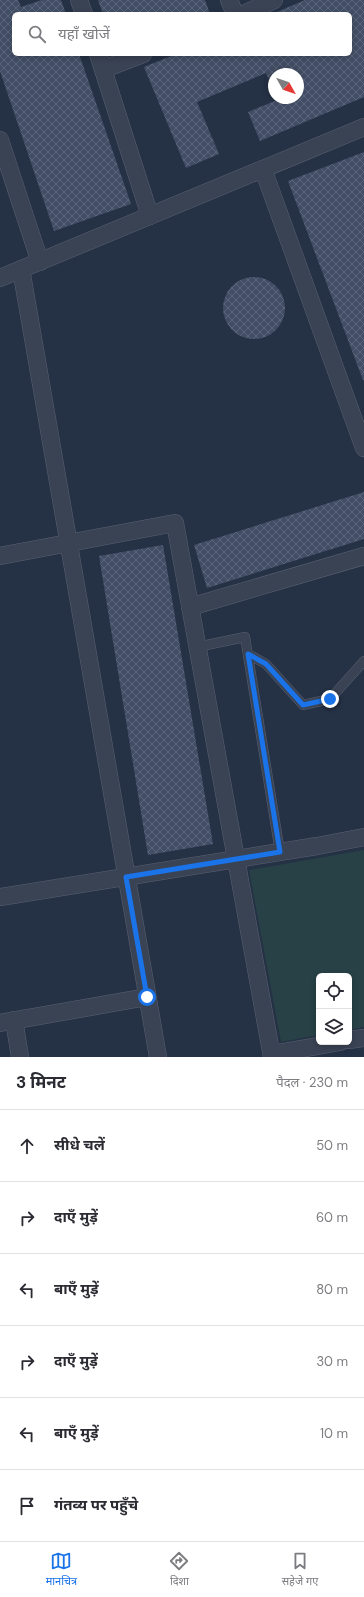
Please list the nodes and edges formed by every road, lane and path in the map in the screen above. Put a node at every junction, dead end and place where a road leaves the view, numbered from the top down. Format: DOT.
graph roads {
  1 [pos="79,0"];
  2 [pos="229,0"];
  3 [pos="274,0"];
  4 [pos="83,12"];
  5 [pos="234,12"];
  6 [pos="248,12"];
  7 [pos="132,56"];
  8 [pos="101,62"];
  9 [pos="364,127"];
  10 [pos="0,140"];
  11 [pos="263,169"];
  12 [pos="150,216"];
  13 [pos="40,262"];
  14 [pos="21,269"];
  15 [pos="0,278"];
  16 [pos="364,448"];
  17 [pos="69,543"];
  18 [pos="0,556"];
  19 [pos="364,556"];
  20 [pos="190,607"];
  21 [pos="197,647"];
  22 [pos="248,654"];
  23 [pos="364,661"];
  24 [pos="364,837"];
  25 [pos="280,852"];
  26 [pos="236,859"];
  27 [pos="126,877"];
  28 [pos="0,897"];
  29 [pos="147,997"];
  30 [pos="7,1022"];
  31 [pos="364,1038"];
  32 [pos="352,1040"];
  33 [pos="325,1045"];
  34 [pos="272,1056"];
  35 [pos="20,1057"];
  36 [pos="158,1057"];
  1 -- 4 [label="street"];
  2 -- 5 [label="street"];
  3 -- 6 [label="street"];
  7 -- 8 [label="street"];
  8 -- 12 [label="street"];
  9 -- 11 [label="street"];
  10 -- 13 [label="street"];
  11 -- 12 [label="street"];
  11 -- 16 [label="street"];
  12 -- 13 [label="street"];
  13 -- 14 [label="street"];
  14 -- 15 [label="street"];
  14 -- 17 [label="street"];
  17 -- 18 [label="street"];
  17 -- 20 [label="street"];
  17 -- 27 [label="street"];
  19 -- 20 [label="street"];
  20 -- 21 [label="street"];
  21 -- 22 [label="lane"];
  21 -- 26 [label="street"];
  22 -- 23 [label="lane"];
  22 -- 25 [label="lane"];
  24 -- 25 [label="street"];
  25 -- 26 [label="street"];
  26 -- 27 [label="street"];
  26 -- 34 [label="street"];
  27 -- 28 [label="street"];
  27 -- 29 [label="street"];
  29 -- 30 [label="street"];
  29 -- 36 [label="street"];
  30 -- 35 [label="street"];
  31 -- 32 [label="street"];
  33 -- 34 [label="street"];
}
